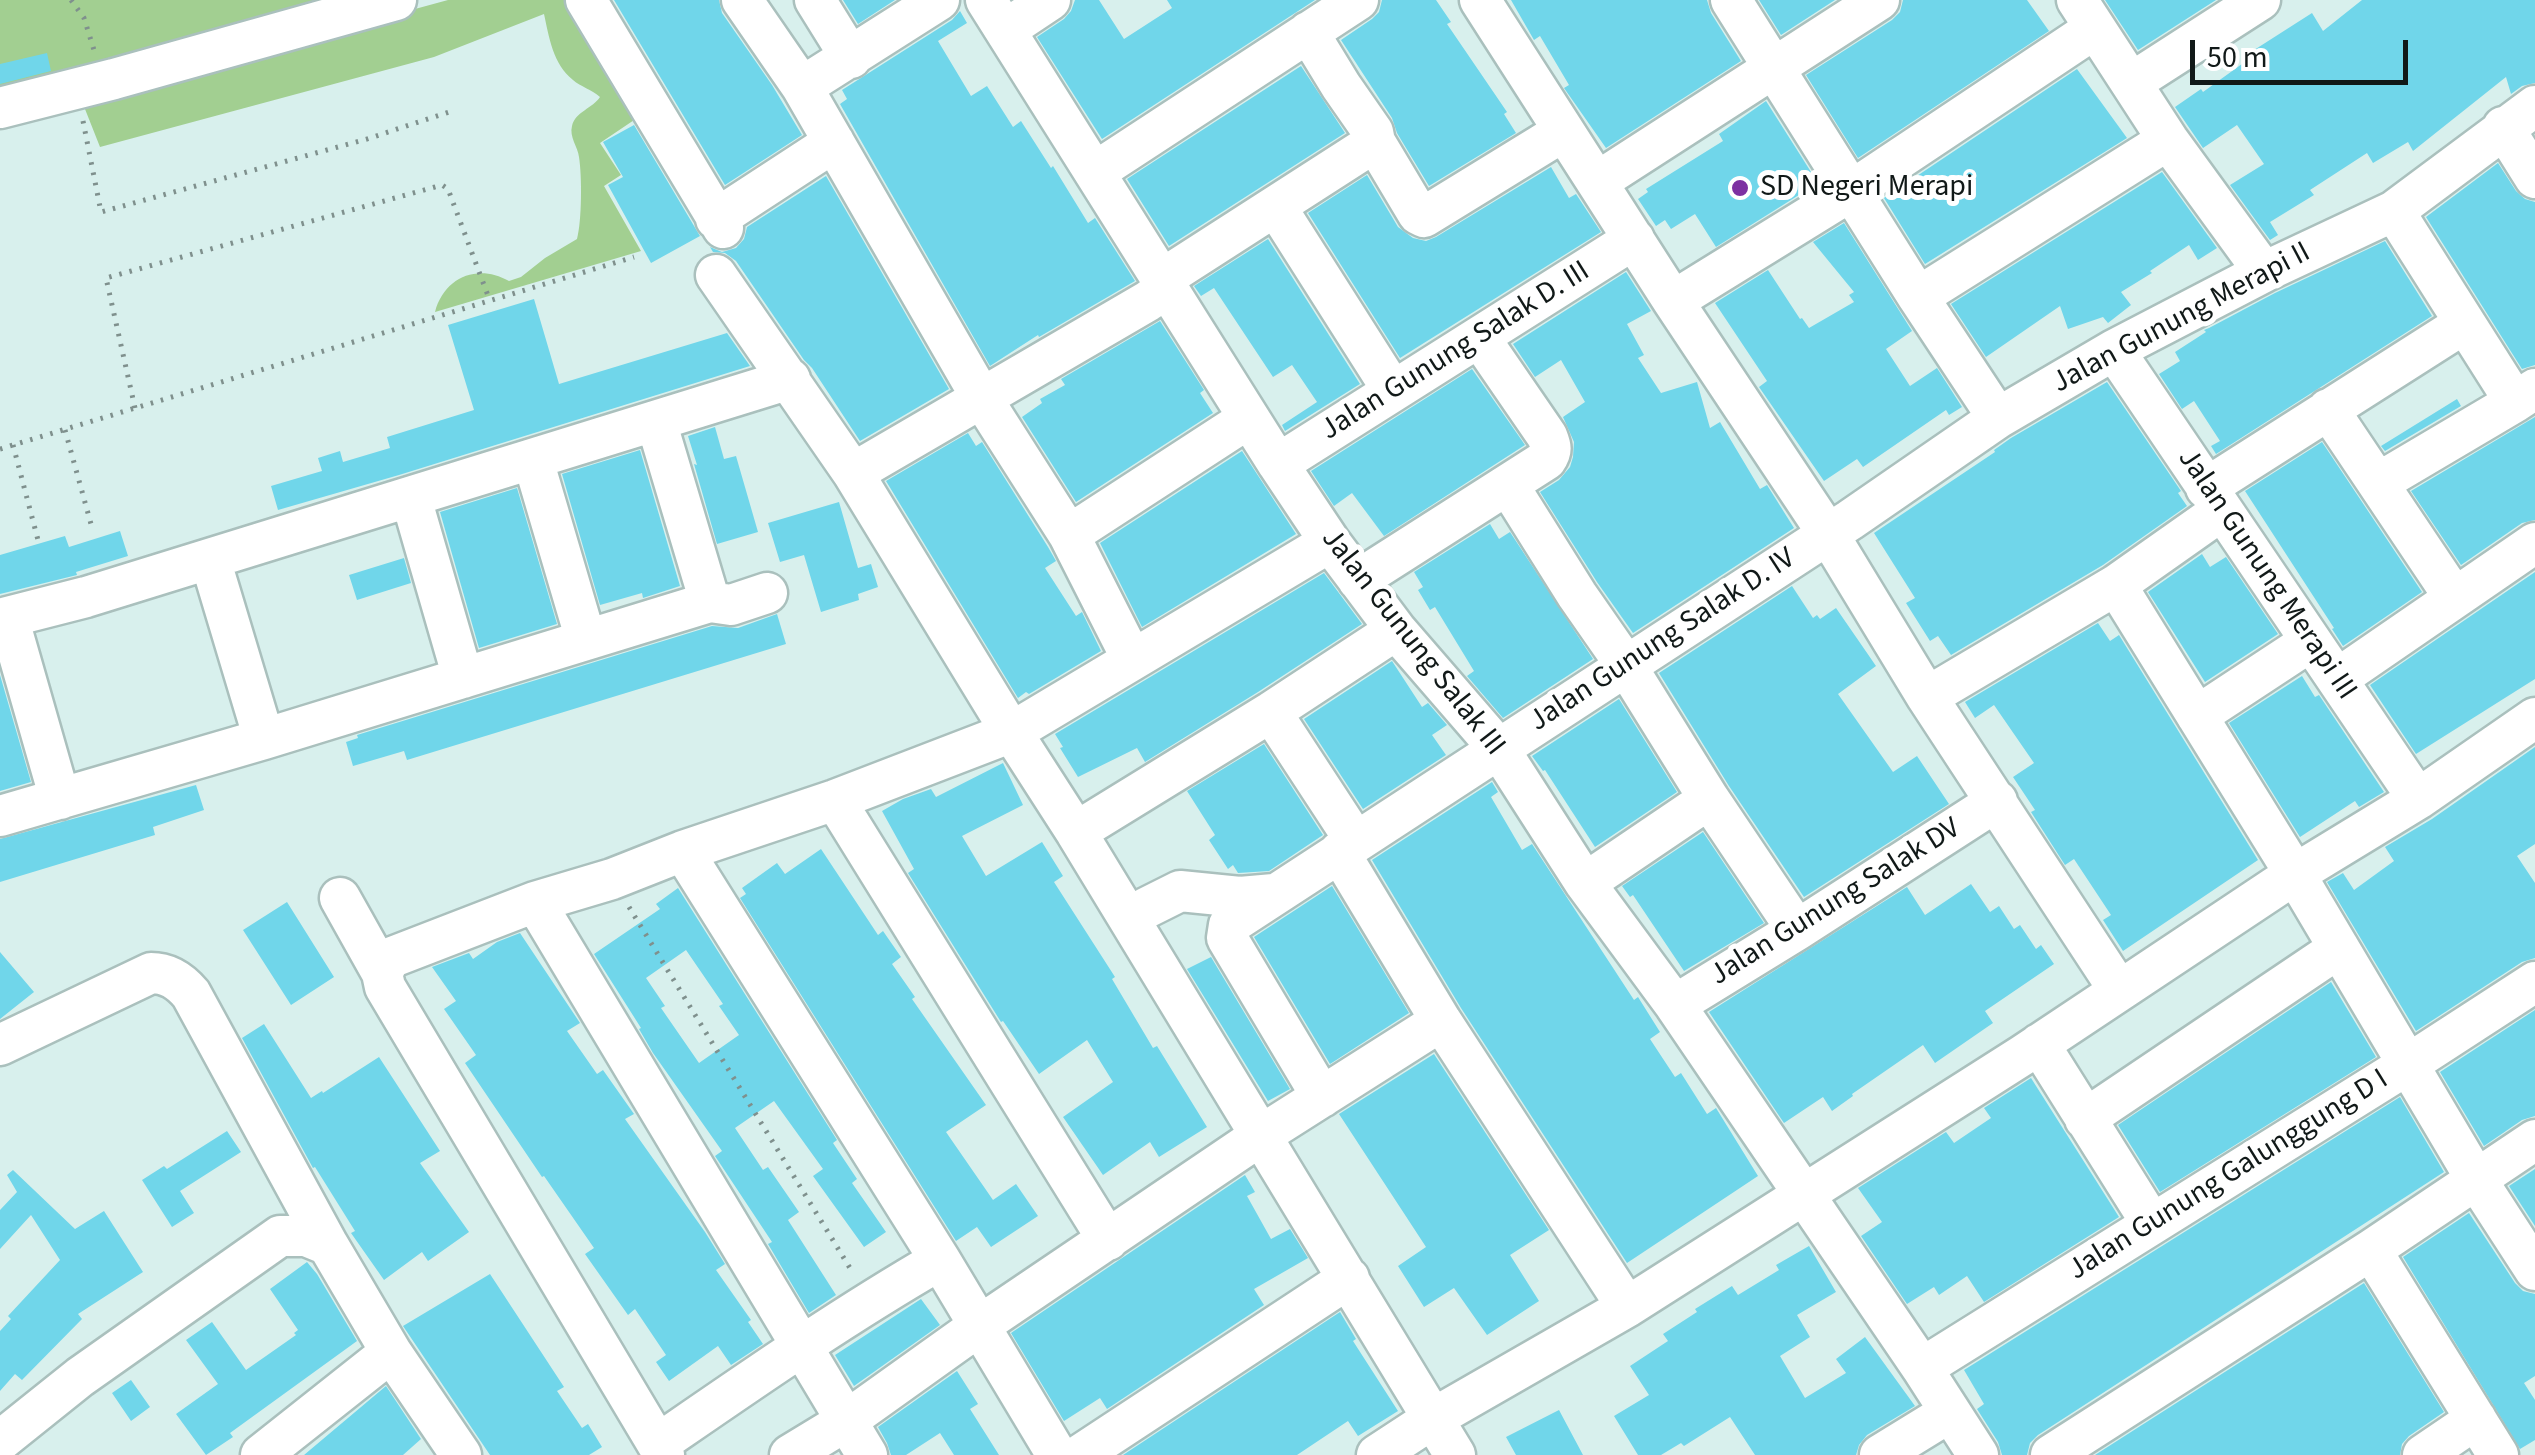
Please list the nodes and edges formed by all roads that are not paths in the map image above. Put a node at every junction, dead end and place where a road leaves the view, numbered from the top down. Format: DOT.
graph roads {
  1 [pos="396,0"];
  2 [pos="586,0"];
  3 [pos="742,0"];
  4 [pos="815,0"];
  5 [pos="939,0"];
  6 [pos="1050,0"];
  7 [pos="1358,0"];
  8 [pos="1480,0"];
  9 [pos="1731,0"];
  10 [pos="1879,0"];
  11 [pos="2260,0"];
  12 [pos="2085,14"];
  13 [pos="996,15"];
  14 [pos="1308,32"];
  15 [pos="851,58"];
  16 [pos="1774,68"];
  17 [pos="2132,82"];
  18 [pos="802,87"];
  19 [pos="0,108"];
  20 [pos="2519,117"];
  21 [pos="1564,132"];
  22 [pos="2168,140"];
  23 [pos="834,142"];
  24 [pos="1375,142"];
  25 [pos="1096,172"];
  26 [pos="2535,178"];
  27 [pos="1597,182"];
  28 [pos="1851,190"];
  29 [pos="1276,207"];
  30 [pos="2394,211"];
  31 [pos="1634,240"];
  32 [pos="2264,272"];
  33 [pos="716,274"];
  34 [pos="1165,283"];
  35 [pos="1918,296"];
  36 [pos="1672,301"];
  37 [pos="2465,323"];
  38 [pos="1479,337"];
  39 [pos="2114,350"];
  40 [pos="790,379"];
  41 [pos="1394,391"];
  42 [pos="2525,396"];
  43 [pos="981,397"];
  44 [pos="2328,409"];
  45 [pos="1250,418"];
  46 [pos="1998,418"];
  47 [pos="656,421"];
  48 [pos="533,460"];
  49 [pos="1278,464"];
  50 [pos="853,473"];
  51 [pos="2378,483"];
  52 [pos="1508,485"];
  53 [pos="411,498"];
  54 [pos="2213,500"];
  55 [pos="1828,534"];
  56 [pos="1070,535"];
  57 [pos="1330,542"];
  58 [pos="2535,544"];
  59 [pos="210,559"];
  60 [pos="1358,580"];
  61 [pos="2116,585"];
  62 [pos="768,592"];
  63 [pos="2454,597"];
  64 [pos="710,602"];
  65 [pos="4,618"];
  66 [pos="1396,630"];
  67 [pos="586,640"];
  68 [pos="2310,641"];
  69 [pos="1132,659"];
  70 [pos="1625,664"];
  71 [pos="464,678"];
  72 [pos="2337,679"];
  73 [pos="1927,697"];
  74 [pos="1271,712"];
  75 [pos="2197,716"];
  76 [pos="2535,718"];
  77 [pos="1012,732"];
  78 [pos="264,739"];
  79 [pos="1499,749"];
  80 [pos="60,798"];
  81 [pos="1709,799"];
  82 [pos="2418,799"];
  83 [pos="835,800"];
  84 [pos="1997,801"];
  85 [pos="0,816"];
  86 [pos="1076,832"];
  87 [pos="1348,847"];
  88 [pos="682,851"];
  89 [pos="2295,874"];
  90 [pos="1586,884"];
  91 [pos="1274,894"];
  92 [pos="340,898"];
  93 [pos="535,902"];
  94 [pos="1130,920"];
  95 [pos="1797,930"];
  96 [pos="2339,948"];
  97 [pos="382,972"];
  98 [pos="2535,982"];
  99 [pos="2119,990"];
  100 [pos="1675,1005"];
  101 [pos="1442,1021"];
  102 [pos="0,1044"];
  103 [pos="2038,1044"];
  104 [pos="2407,1065"];
  105 [pos="1322,1097"];
  106 [pos="2086,1118"];
  107 [pos="1260,1136"];
  108 [pos="2535,1140"];
  109 [pos="2476,1180"];
  110 [pos="1802,1194"];
  111 [pos="2152,1224"];
  112 [pos="1108,1240"];
  113 [pos="328,1245"];
  114 [pos="2372,1250"];
  115 [pos="940,1260"];
  116 [pos="2535,1270"];
  117 [pos="1349,1278"];
  118 [pos="1627,1307"];
  119 [pos="980,1326"];
  120 [pos="800,1345"];
  121 [pos="391,1352"];
  122 [pos="1922,1368"];
  123 [pos="1950,1412"];
  124 [pos="2476,1418"];
  125 [pos="1432,1419"];
  126 [pos="846,1421"];
  127 [pos="0,1441"];
  128 [pos="661,1450"];
  129 [pos="261,1455"];
  130 [pos="460,1455"];
  131 [pos="790,1455"];
  132 [pos="867,1455"];
  133 [pos="1057,1455"];
  134 [pos="1080,1455"];
  135 [pos="1377,1455"];
  136 [pos="1455,1455"];
  137 [pos="1880,1455"];
  138 [pos="1978,1455"];
  139 [pos="2051,1455"];
  140 [pos="2423,1455"];
  141 [pos="2498,1455"];
  1 -- 19 [label="street"];
  2 -- 23 [label="street"];
  3 -- 18 [label="street"];
  4 -- 15 [label="street"];
  5 -- 15 [label="street"];
  6 -- 13 [label="street"];
  7 -- 14 [label="street"];
  8 -- 21 [label="street"];
  9 -- 16 [label="street"];
  10 -- 16 [label="street"];
  11 -- 17 [label="street"];
  12 -- 17 [label="street"];
  12 -- 28 [label="street"];
  13 -- 25 [label="street, Jalan Gunung Salak III"];
  14 -- 24 [label="street"];
  14 -- 25 [label="street"];
  15 -- 18 [label="street"];
  16 -- 27 [label="street"];
  16 -- 28 [label="street"];
  17 -- 22 [label="street"];
  18 -- 23 [label="street"];
  20 -- 26 [label="street"];
  20 -- 30 [label="street, Jalan Gunung Merapi II"];
  21 -- 24 [label="street"];
  21 -- 27 [label="street"];
  22 -- 32 [label="street"];
  22 -- 35 [label="street"];
  23 -- 43 [label="street"];
  24 -- 29 [label="street"];
  25 -- 34 [label="street, Jalan Gunung Salak III"];
  27 -- 31 [label="street"];
  28 -- 35 [label="street"];
  28 -- 36 [label="street"];
  29 -- 34 [label="street"];
  29 -- 41 [label="street"];
  30 -- 32 [label="street, Jalan Gunung Merapi II"];
  30 -- 37 [label="street"];
  31 -- 36 [label="street"];
  31 -- 38 [label="street, Jalan Gunung Salak D. III"];
  32 -- 39 [label="street, Jalan Gunung Merapi II"];
  33 -- 40 [label="street"];
  34 -- 43 [label="street"];
  34 -- 45 [label="street, Jalan Gunung Salak III"];
  35 -- 46 [label="street"];
  36 -- 55 [label="street"];
  37 -- 42 [label="street"];
  37 -- 44 [label="street"];
  38 -- 41 [label="street, Jalan Gunung Salak D. III"];
  38 -- 52 [label="street"];
  39 -- 46 [label="street, Jalan Gunung Merapi II"];
  39 -- 54 [label="street, Jalan Gunung Merapi III"];
  40 -- 47 [label="street"];
  40 -- 50 [label="street"];
  41 -- 49 [label="street, Jalan Gunung Salak D. III"];
  42 -- 51 [label="street"];
  43 -- 50 [label="street"];
  43 -- 56 [label="street"];
  44 -- 51 [label="street"];
  44 -- 54 [label="street"];
  45 -- 49 [label="street, Jalan Gunung Salak III"];
  45 -- 56 [label="street"];
  46 -- 55 [label="street, Jalan Gunung Merapi II"];
  47 -- 48 [label="street"];
  47 -- 64 [label="street"];
  48 -- 53 [label="street"];
  48 -- 67 [label="street"];
  49 -- 57 [label="street, Jalan Gunung Salak III"];
  50 -- 77 [label="street"];
  51 -- 63 [label="street"];
  52 -- 60 [label="street"];
  52 -- 70 [label="street"];
  53 -- 59 [label="street"];
  53 -- 71 [label="street"];
  54 -- 61 [label="street"];
  54 -- 68 [label="street, Jalan Gunung Merapi III"];
  55 -- 70 [label="street, Jalan Gunung Salak D. IV"];
  55 -- 73 [label="street"];
  56 -- 69 [label="street"];
  57 -- 60 [label="street, Jalan Gunung Salak III"];
  57 -- 69 [label="street"];
  58 -- 63 [label="street"];
  59 -- 65 [label="street"];
  59 -- 78 [label="street"];
  60 -- 66 [label="street, Jalan Gunung Salak III"];
  61 -- 73 [label="street"];
  61 -- 75 [label="street"];
  62 -- 64 [label="street"];
  63 -- 72 [label="street"];
  64 -- 67 [label="street"];
  65 -- 80 [label="street"];
  66 -- 74 [label="street"];
  66 -- 79 [label="street, Jalan Gunung Salak III"];
  67 -- 71 [label="street"];
  68 -- 72 [label="street, Jalan Gunung Merapi III"];
  68 -- 75 [label="street"];
  69 -- 77 [label="street"];
  70 -- 79 [label="street, Jalan Gunung Salak D. IV"];
  70 -- 81 [label="street"];
  71 -- 78 [label="street"];
  72 -- 82 [label="street, Jalan Gunung Merapi III"];
  73 -- 84 [label="street"];
  74 -- 86 [label="street"];
  74 -- 87 [label="street"];
  75 -- 89 [label="street"];
  76 -- 82 [label="street"];
  77 -- 83 [label="street"];
  77 -- 86 [label="street"];
  78 -- 80 [label="street"];
  79 -- 87 [label="street, Jalan Gunung Salak D. IV"];
  79 -- 90 [label="street, Jalan Gunung Salak III"];
  80 -- 85 [label="street"];
  81 -- 90 [label="street"];
  81 -- 95 [label="street"];
  82 -- 89 [label="street"];
  83 -- 88 [label="street"];
  83 -- 112 [label="street"];
  84 -- 95 [label="street, Jalan Gunung Salak DV"];
  84 -- 99 [label="street"];
  86 -- 94 [label="street"];
  87 -- 91 [label="street, Jalan Gunung Salak D. IV"];
  87 -- 101 [label="street"];
  88 -- 93 [label="street"];
  88 -- 115 [label="street"];
  89 -- 96 [label="street"];
  89 -- 99 [label="street"];
  90 -- 100 [label="street, Jalan Gunung Salak III"];
  91 -- 94 [label="street"];
  91 -- 105 [label="street, Jalan Gunung Salak D. IV"];
  92 -- 97 [label="street"];
  93 -- 97 [label="street"];
  93 -- 120 [label="street"];
  94 -- 107 [label="street"];
  95 -- 100 [label="street, Jalan Gunung Salak DV"];
  96 -- 104 [label="street"];
  96 -- 106 [label="street"];
  97 -- 128 [label="street"];
  98 -- 104 [label="street, Jalan Gunung Galunggung D I"];
  99 -- 103 [label="street"];
  100 -- 110 [label="street, Jalan Gunung Salak III"];
  101 -- 105 [label="street"];
  101 -- 118 [label="street"];
  102 -- 113 [label="street"];
  103 -- 106 [label="street"];
  103 -- 110 [label="street"];
  104 -- 109 [label="street"];
  104 -- 111 [label="street, Jalan Gunung Galunggung D I"];
  105 -- 107 [label="street"];
  106 -- 111 [label="street"];
  107 -- 112 [label="street"];
  107 -- 117 [label="street"];
  108 -- 109 [label="street"];
  109 -- 114 [label="street"];
  109 -- 116 [label="street"];
  110 -- 118 [label="street"];
  110 -- 122 [label="street, Jalan Gunung Salak III"];
  111 -- 122 [label="street, Jalan Gunung Galunggung D I"];
  112 -- 119 [label="street"];
  113 -- 121 [label="street"];
  113 -- 127 [label="street"];
  114 -- 124 [label="street"];
  114 -- 139 [label="street"];
  115 -- 119 [label="street"];
  115 -- 120 [label="street"];
  117 -- 125 [label="street"];
  117 -- 134 [label="street"];
  118 -- 125 [label="street"];
  119 -- 126 [label="street"];
  119 -- 133 [label="street"];
  120 -- 126 [label="street"];
  120 -- 128 [label="street"];
  121 -- 129 [label="street"];
  121 -- 130 [label="street"];
  122 -- 123 [label="street, Jalan Gunung Salak III"];
  123 -- 137 [label="street"];
  123 -- 138 [label="street, Jalan Gunung Salak III"];
  124 -- 140 [label="street"];
  124 -- 141 [label="street"];
  125 -- 135 [label="street"];
  125 -- 136 [label="street"];
  126 -- 131 [label="street"];
  126 -- 132 [label="street"];
}
